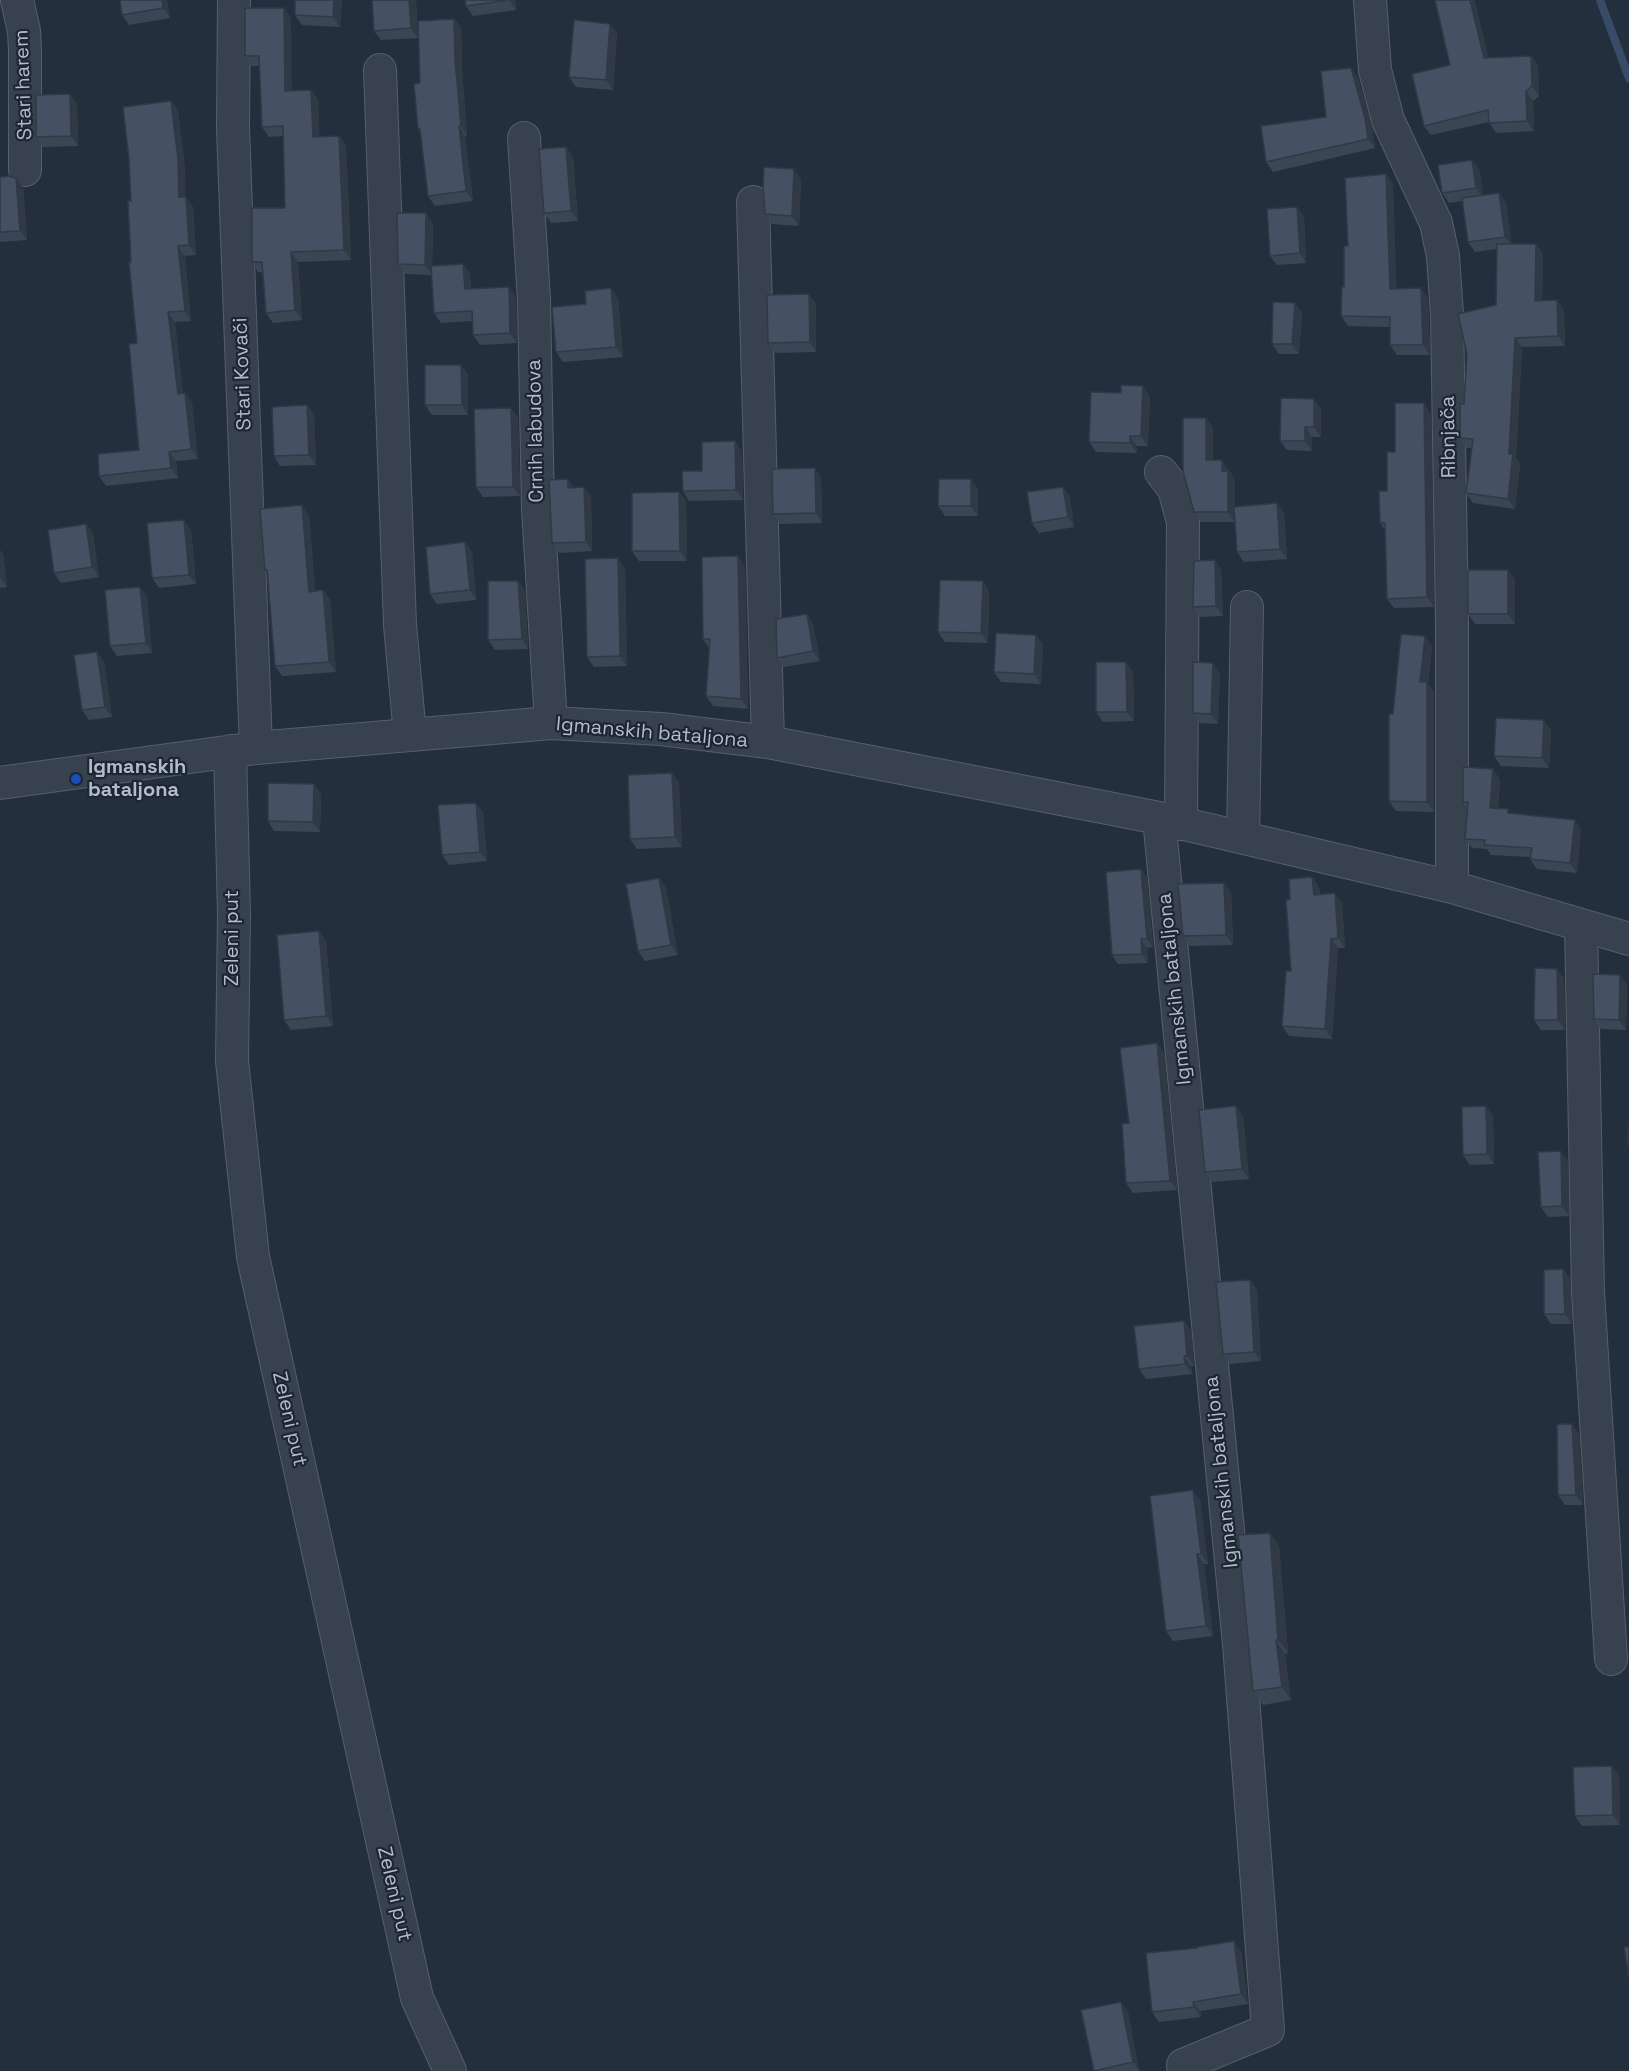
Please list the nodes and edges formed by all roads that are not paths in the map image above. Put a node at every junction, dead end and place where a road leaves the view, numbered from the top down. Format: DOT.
graph roads {
  1 [pos="17,0"];
  2 [pos="41,0"];
  3 [pos="234,0"];
  4 [pos="1370,0"];
  5 [pos="380,70"];
  6 [pos="47,90"];
  7 [pos="524,138"];
  8 [pos="25,170"];
  9 [pos="753,202"];
  10 [pos="1161,472"];
  11 [pos="1247,607"];
  12 [pos="551,723"];
  13 [pos="410,735"];
  14 [pos="768,742"];
  15 [pos="243,749"];
  16 [pos="0,783"];
  17 [pos="1170,821"];
  18 [pos="1243,838"];
  19 [pos="1452,887"];
  20 [pos="1581,925"];
  21 [pos="1629,939"];
  22 [pos="1611,1659"];
  23 [pos="450,2071"];
  24 [pos="1184,2071"];
  1 -- 8 [label="street, Stari harem"];
  2 -- 6 [label="street, Stari harem"];
  3 -- 15 [label="street, Stari Kovači"];
  4 -- 19 [label="street, Ribnjača"];
  5 -- 13 [label="street"];
  7 -- 12 [label="street, Crnih labudova"];
  9 -- 14 [label="street, Igmanskih bataljona"];
  10 -- 17 [label="street"];
  11 -- 18 [label="street"];
  12 -- 13 [label="street, Igmanskih bataljona"];
  12 -- 14 [label="street, Igmanskih bataljona"];
  13 -- 15 [label="street, Igmanskih bataljona"];
  14 -- 17 [label="street, Igmanskih bataljona"];
  15 -- 16 [label="street, Igmanskih bataljona"];
  15 -- 23 [label="street, Zeleni put"];
  17 -- 18 [label="street, Igmanskih bataljona"];
  17 -- 24 [label="street, Igmanskih bataljona"];
  18 -- 19 [label="street, Igmanskih bataljona"];
  19 -- 20 [label="street, Igmanskih bataljona"];
  20 -- 21 [label="street, Igmanskih bataljona"];
  20 -- 22 [label="street"];
}
